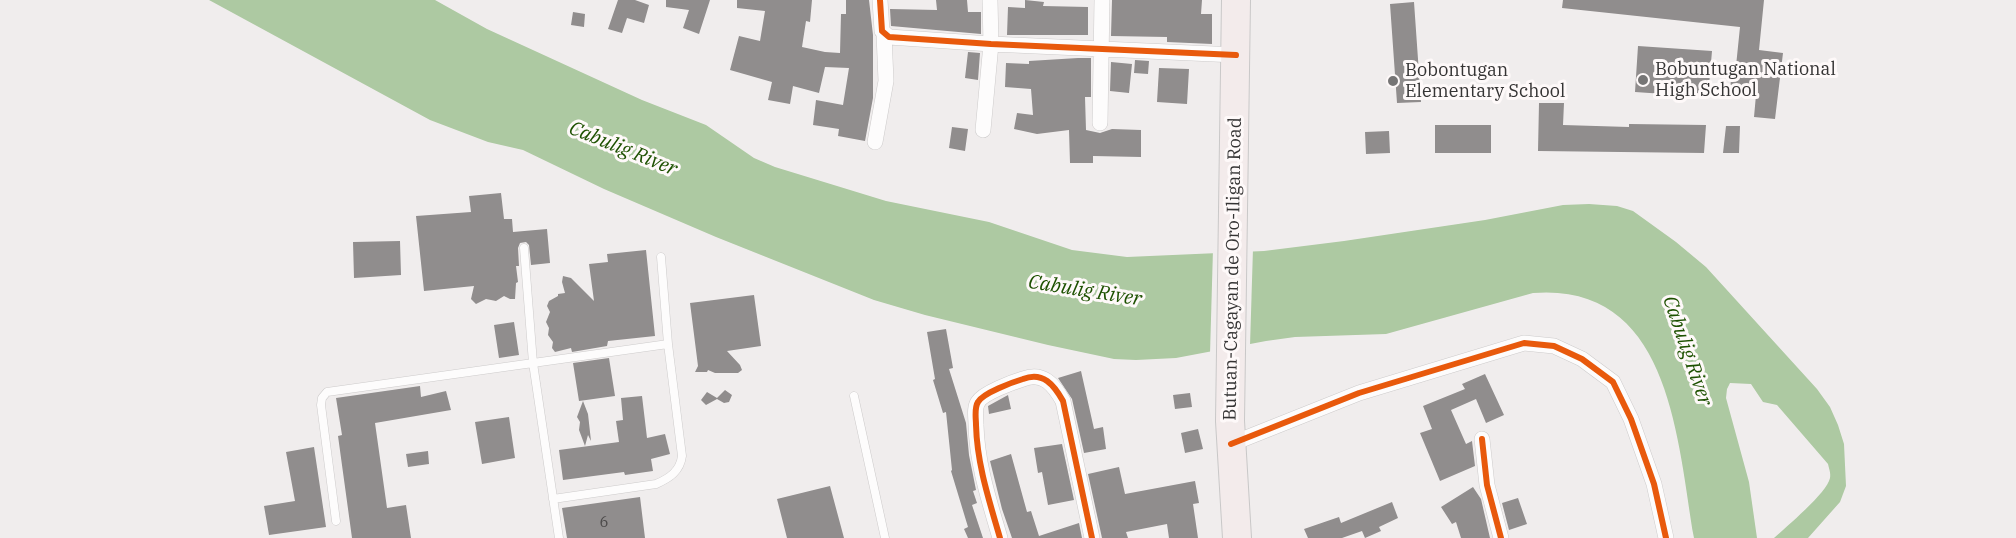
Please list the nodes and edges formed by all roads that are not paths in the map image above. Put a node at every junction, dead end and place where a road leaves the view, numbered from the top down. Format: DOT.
graph roads {
  1 [pos="880,0"];
  2 [pos="990,0"];
  3 [pos="1102,0"];
  4 [pos="1236,0"];
  5 [pos="884,34"];
  6 [pos="991,44"];
  7 [pos="1101,49"];
  8 [pos="1236,55"];
  9 [pos="1100,123"];
  10 [pos="983,130"];
  11 [pos="874,142"];
  12 [pos="524,248"];
  13 [pos="661,257"];
  14 [pos="668,344"];
  15 [pos="533,363"];
  16 [pos="854,396"];
  17 [pos="1230,432"];
  18 [pos="1482,439"];
  19 [pos="553,499"];
  20 [pos="336,521"];
  21 [pos="560,538"];
  22 [pos="885,538"];
  23 [pos="1000,538"];
  24 [pos="1092,538"];
  25 [pos="1237,538"];
  26 [pos="1501,538"];
  27 [pos="1666,538"];
  1 -- 5 [label="street"];
  2 -- 6 [label="street"];
  3 -- 7 [label="street"];
  4 -- 8 [label="highway, Butuan-Cagayan de Oro-Iligan Road"];
  5 -- 6 [label="street"];
  5 -- 11 [label="street"];
  6 -- 7 [label="street"];
  6 -- 10 [label="street"];
  7 -- 8 [label="street"];
  7 -- 9 [label="street"];
  8 -- 17 [label="highway, Butuan-Cagayan de Oro-Iligan Road"];
  12 -- 15 [label="lane"];
  13 -- 14 [label="lane"];
  14 -- 15 [label="lane"];
  14 -- 19 [label="lane"];
  15 -- 19 [label="lane"];
  15 -- 20 [label="lane"];
  16 -- 22 [label="lane"];
  17 -- 25 [label="highway, Butuan-Cagayan de Oro-Iligan Road"];
  17 -- 27 [label="street"];
  18 -- 26 [label="street"];
  19 -- 21 [label="lane"];
  23 -- 24 [label="street"];
}
